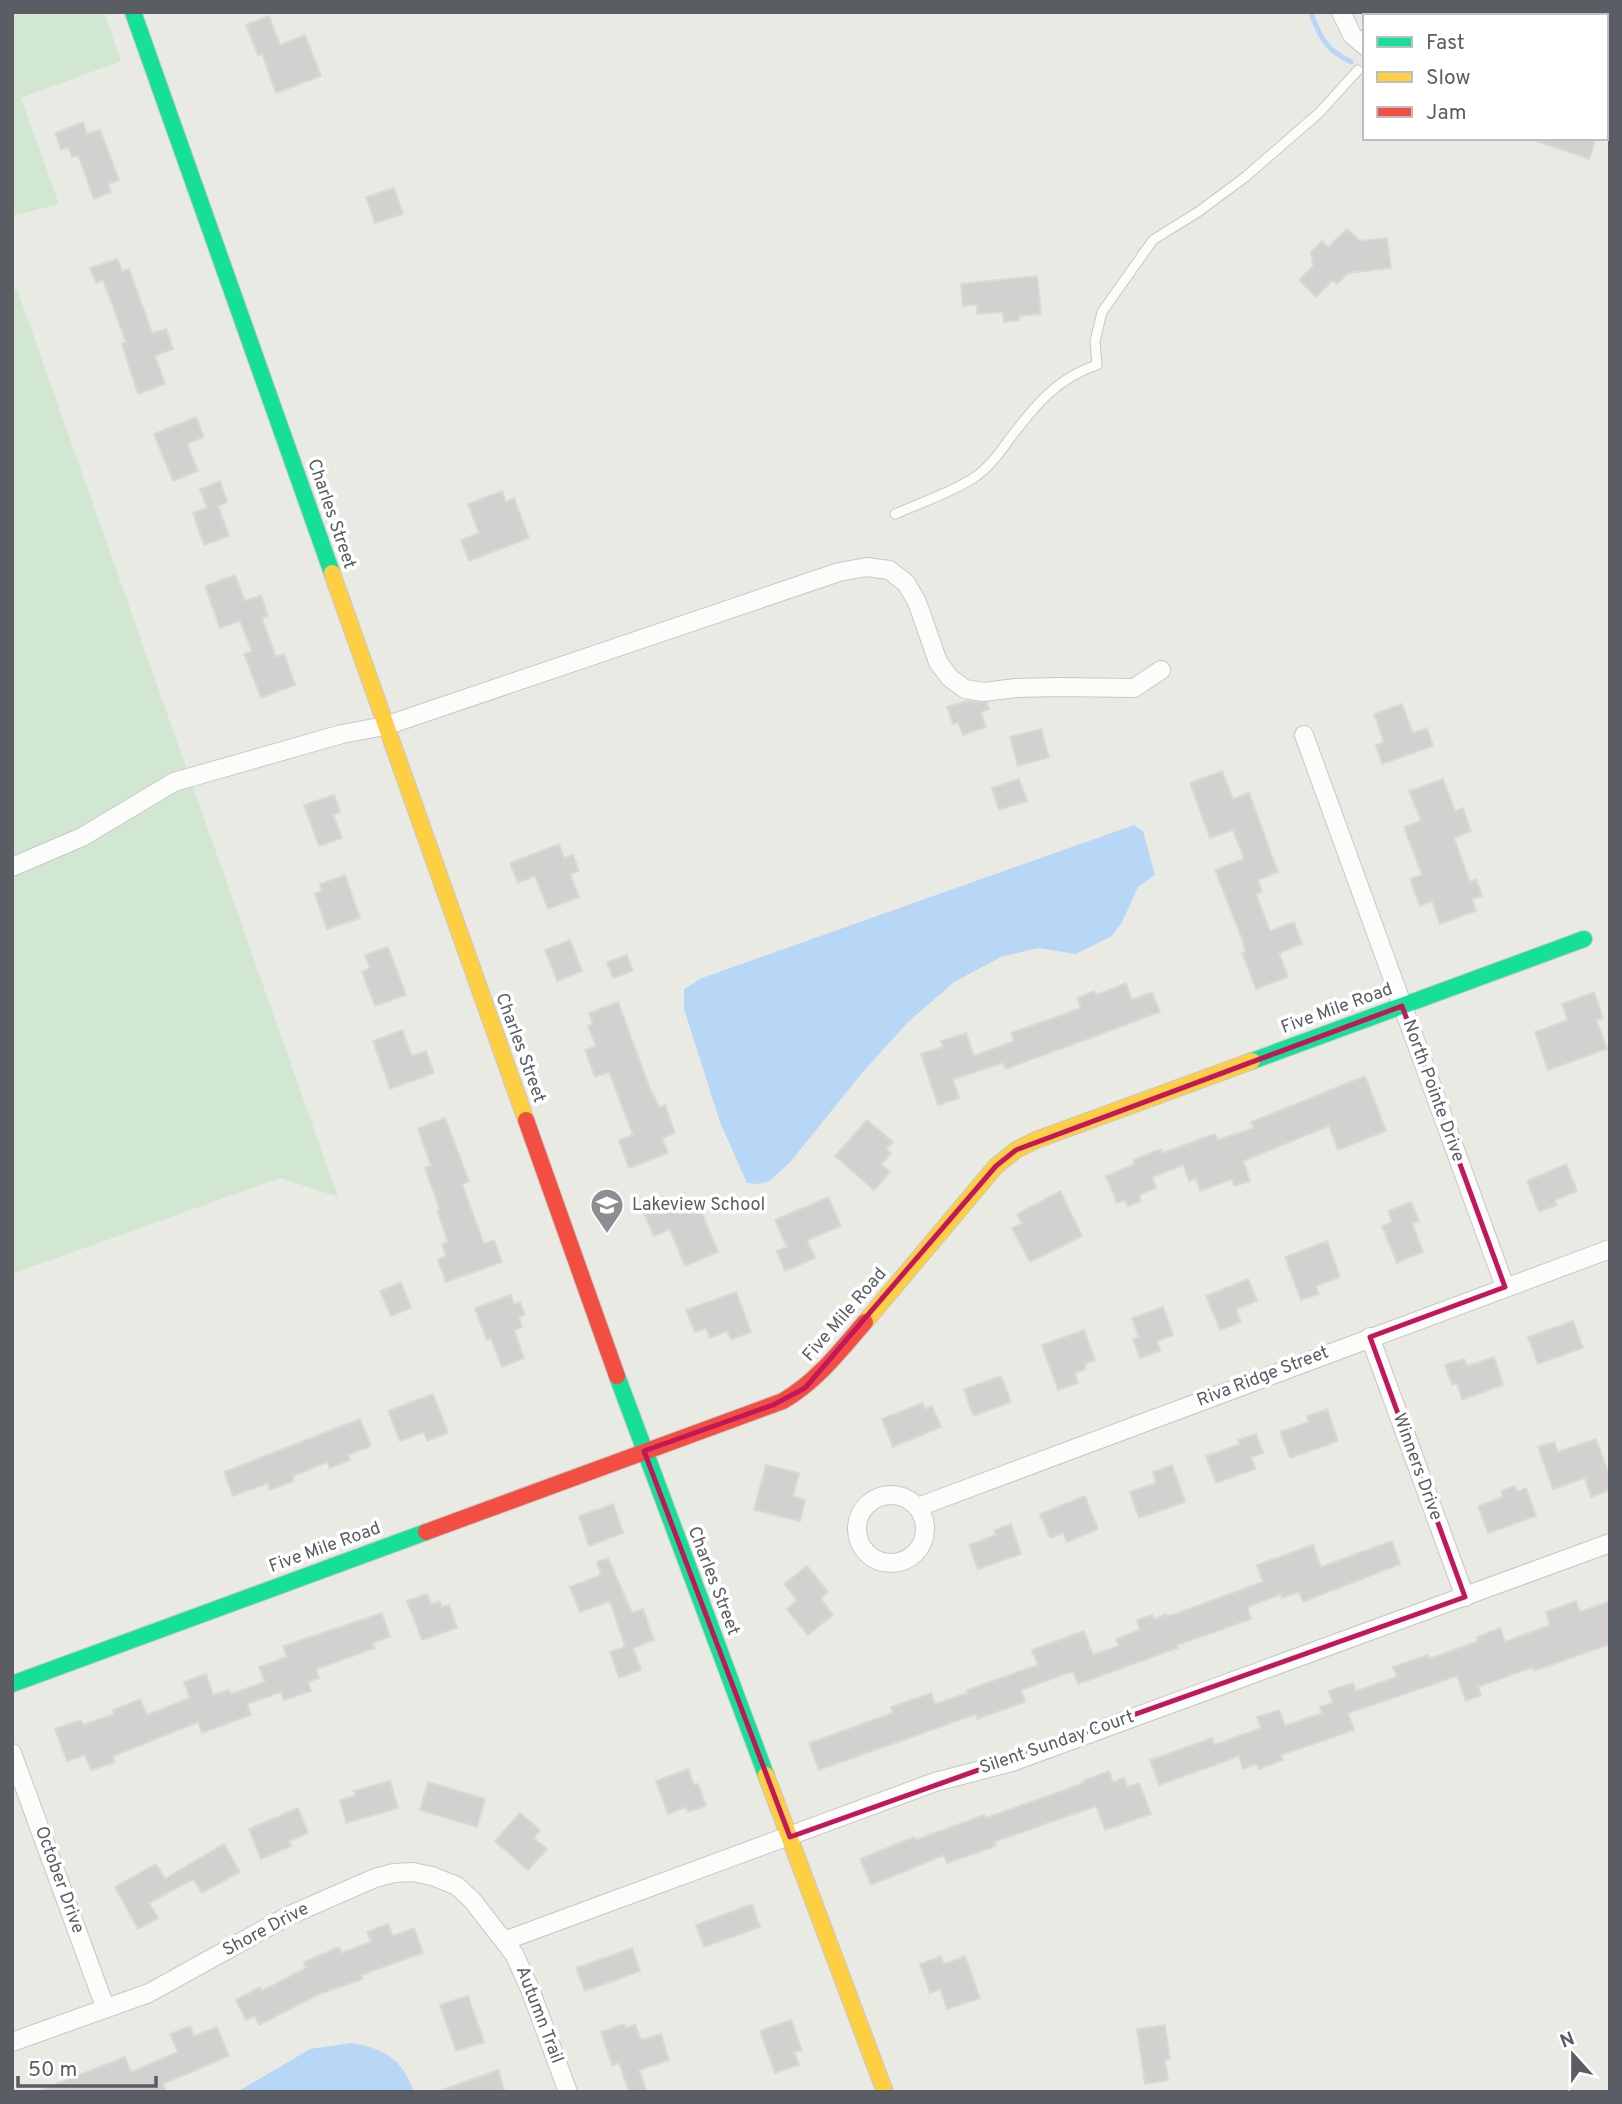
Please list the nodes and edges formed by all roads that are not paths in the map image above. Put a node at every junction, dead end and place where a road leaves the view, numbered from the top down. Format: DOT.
graph roads {
  1 [pos="1341,12"];
  2 [pos="138,14"];
  3 [pos="1363,44"];
  4 [pos="1358,70"];
  5 [pos="895,514"];
  6 [pos="1161,670"];
  7 [pos="385,726"];
  8 [pos="1304,735"];
  9 [pos="12,867"];
  10 [pos="1584,939"];
  11 [pos="1402,1006"];
  12 [pos="1610,1249"];
  13 [pos="1505,1287"];
  14 [pos="1370,1337"];
  15 [pos="644,1451"];
  16 [pos="918,1507"];
  17 [pos="1610,1544"];
  18 [pos="1465,1597"];
  19 [pos="12,1684"];
  20 [pos="12,1753"];
  21 [pos="790,1837"];
  22 [pos="504,1941"];
  23 [pos="105,2007"];
  24 [pos="12,2042"];
  25 [pos="568,2092"];
  26 [pos="885,2092"];
  1 -- 3 [label="street"];
  2 -- 7 [label="street, Charles Street"];
  4 -- 5 [label="lane"];
  6 -- 7 [label="street"];
  7 -- 9 [label="street"];
  7 -- 15 [label="street, Charles Street"];
  8 -- 11 [label="street, North Pointe Drive"];
  10 -- 11 [label="street, Five Mile Road"];
  11 -- 13 [label="street, North Pointe Drive"];
  11 -- 15 [label="street, Five Mile Road"];
  12 -- 13 [label="street, Riva Ridge Street"];
  13 -- 14 [label="street, Riva Ridge Street"];
  14 -- 16 [label="street, Riva Ridge Street"];
  14 -- 18 [label="street, Winners Drive"];
  15 -- 19 [label="street, Five Mile Road"];
  15 -- 21 [label="street, Charles Street"];
  17 -- 18 [label="street, Silent Sunday Court"];
  18 -- 21 [label="street, Silent Sunday Court"];
  20 -- 23 [label="street, October Drive"];
  21 -- 22 [label="street, Silent Sunday Court"];
  21 -- 26 [label="street, Charles Street"];
  22 -- 23 [label="street, Shore Drive"];
  22 -- 25 [label="street, Autumn Trail"];
  23 -- 24 [label="street, Shore Drive"];
}
